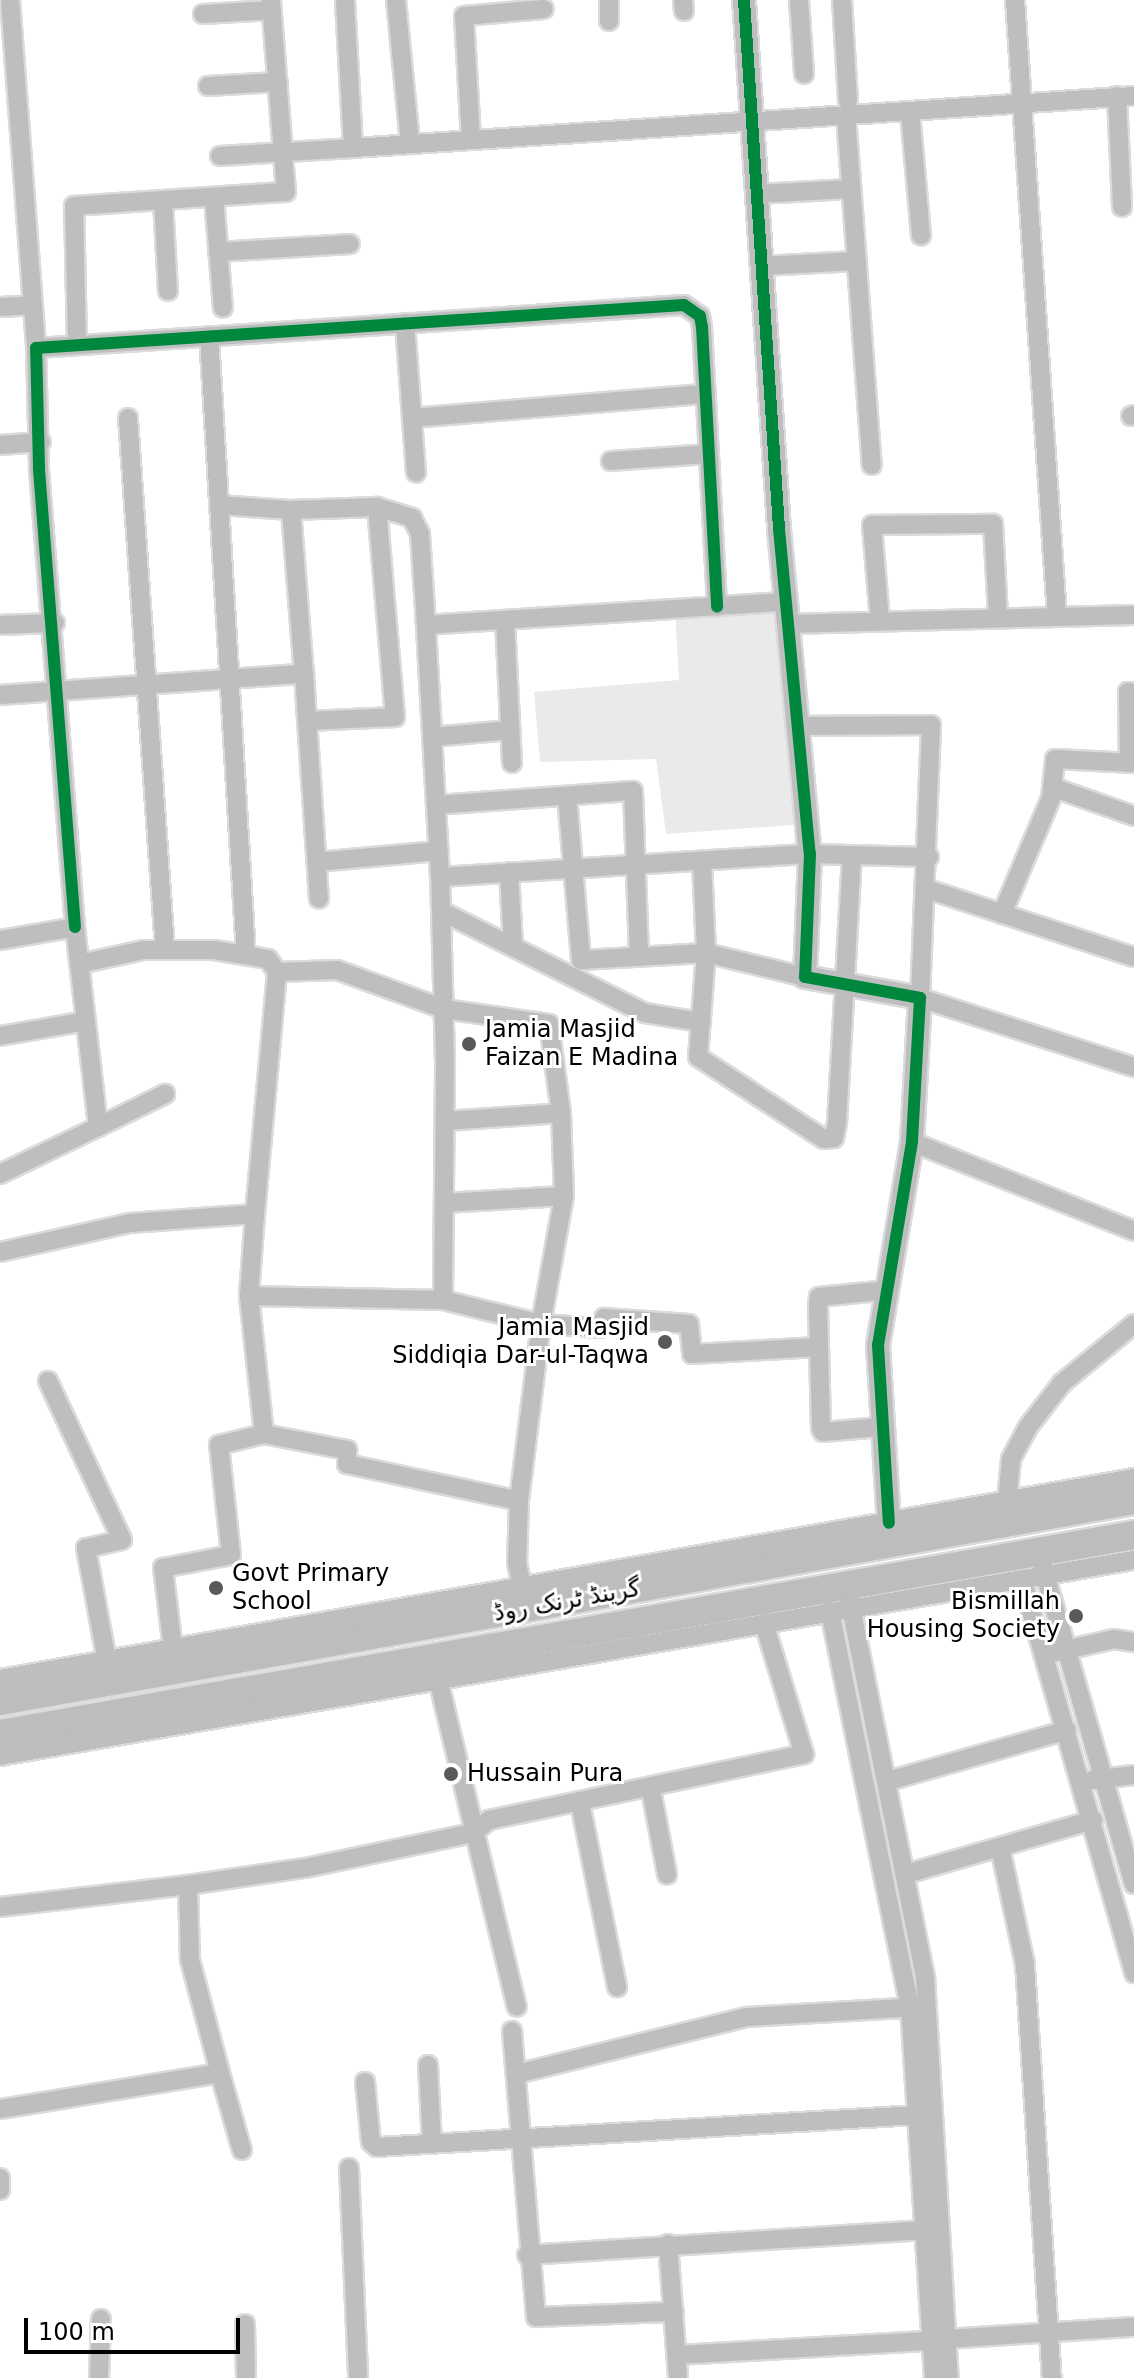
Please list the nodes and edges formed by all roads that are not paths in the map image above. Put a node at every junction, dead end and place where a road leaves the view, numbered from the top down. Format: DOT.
graph roads {
  1 [pos="10,0"];
  2 [pos="345,0"];
  3 [pos="396,0"];
  4 [pos="609,0"];
  5 [pos="744,0"];
  6 [pos="799,0"];
  7 [pos="842,0"];
  8 [pos="1015,0"];
  9 [pos="272,5"];
  10 [pos="463,8"];
  11 [pos="544,12"];
  12 [pos="203,14"];
  13 [pos="609,21"];
  14 [pos="804,74"];
  15 [pos="278,82"];
  16 [pos="208,86"];
  17 [pos="1125,96"];
  18 [pos="1023,103"];
  19 [pos="847,108"];
  20 [pos="910,112"];
  21 [pos="752,120"];
  22 [pos="471,140"];
  23 [pos="410,144"];
  24 [pos="353,148"];
  25 [pos="283,153"];
  26 [pos="220,156"];
  27 [pos="851,189"];
  28 [pos="757,194"];
  29 [pos="214,197"];
  30 [pos="163,200"];
  31 [pos="1122,207"];
  32 [pos="921,236"];
  33 [pos="350,244"];
  34 [pos="218,252"];
  35 [pos="857,261"];
  36 [pos="761,266"];
  37 [pos="168,291"];
  38 [pos="33,305"];
  39 [pos="0,307"];
  40 [pos="223,308"];
  41 [pos="405,323"];
  42 [pos="209,336"];
  43 [pos="77,345"];
  44 [pos="36,348"];
  45 [pos="706,394"];
  46 [pos="128,418"];
  47 [pos="412,418"];
  48 [pos="41,442"];
  49 [pos="0,445"];
  50 [pos="709,454"];
  51 [pos="611,461"];
  52 [pos="872,465"];
  53 [pos="416,473"];
  54 [pos="219,505"];
  55 [pos="377,507"];
  56 [pos="291,510"];
  57 [pos="717,607"];
  58 [pos="787,613"];
  59 [pos="1134,615"];
  60 [pos="1057,616"];
  61 [pos="998,617"];
  62 [pos="505,620"];
  63 [pos="880,621"];
  64 [pos="55,623"];
  65 [pos="0,625"];
  66 [pos="426,625"];
  67 [pos="304,674"];
  68 [pos="231,679"];
  69 [pos="147,685"];
  70 [pos="59,691"];
  71 [pos="1134,693"];
  72 [pos="0,695"];
  73 [pos="307,721"];
  74 [pos="798,726"];
  75 [pos="510,730"];
  76 [pos="432,737"];
  77 [pos="512,763"];
  78 [pos="1132,763"];
  79 [pos="1052,787"];
  80 [pos="567,796"];
  81 [pos="436,805"];
  82 [pos="1134,816"];
  83 [pos="438,851"];
  84 [pos="810,854"];
  85 [pos="852,855"];
  86 [pos="929,857"];
  87 [pos="702,861"];
  88 [pos="317,862"];
  89 [pos="636,865"];
  90 [pos="573,868"];
  91 [pos="509,872"];
  92 [pos="440,877"];
  93 [pos="927,889"];
  94 [pos="319,899"];
  95 [pos="441,911"];
  96 [pos="1002,914"];
  97 [pos="75,927"];
  98 [pos="0,940"];
  99 [pos="513,945"];
  100 [pos="165,950"];
  101 [pos="706,953"];
  102 [pos="246,955"];
  103 [pos="639,957"];
  104 [pos="1134,957"];
  105 [pos="79,964"];
  106 [pos="277,972"];
  107 [pos="805,977"];
  108 [pos="846,985"];
  109 [pos="920,998"];
  110 [pos="444,1009"];
  111 [pos="86,1021"];
  112 [pos="701,1022"];
  113 [pos="0,1036"];
  114 [pos="1134,1067"];
  115 [pos="165,1094"];
  116 [pos="561,1113"];
  117 [pos="445,1121"];
  118 [pos="98,1127"];
  119 [pos="912,1142"];
  120 [pos="0,1174"];
  121 [pos="564,1196"];
  122 [pos="444,1203"];
  123 [pos="255,1214"];
  124 [pos="1134,1231"];
  125 [pos="0,1252"];
  126 [pos="889,1290"];
  127 [pos="249,1296"];
  128 [pos="443,1300"];
  129 [pos="541,1324"];
  130 [pos="1134,1324"];
  131 [pos="819,1347"];
  132 [pos="48,1381"];
  133 [pos="880,1427"];
  134 [pos="264,1434"];
  135 [pos="1134,1478"];
  136 [pos="1134,1500"];
  137 [pos="519,1501"];
  138 [pos="1007,1502"];
  139 [pos="889,1523"];
  140 [pos="1134,1535"];
  141 [pos="1134,1560"];
  142 [pos="1042,1564"];
  143 [pos="1022,1579"];
  144 [pos="522,1586"];
  145 [pos="849,1597"];
  146 [pos="830,1611"];
  147 [pos="764,1623"];
  148 [pos="1134,1642"];
  149 [pos="1066,1649"];
  150 [pos="191,1653"];
  151 [pos="1047,1655"];
  152 [pos="107,1661"];
  153 [pos="0,1679"];
  154 [pos="438,1679"];
  155 [pos="0,1701"];
  156 [pos="193,1707"];
  157 [pos="1067,1730"];
  158 [pos="0,1734"];
  159 [pos="0,1756"];
  160 [pos="1134,1775"];
  161 [pos="1104,1777"];
  162 [pos="888,1781"];
  163 [pos="1082,1783"];
  164 [pos="651,1790"];
  165 [pos="580,1803"];
  166 [pos="1093,1820"];
  167 [pos="473,1833"];
  168 [pos="1000,1847"];
  169 [pos="1130,1857"];
  170 [pos="667,1874"];
  171 [pos="906,1874"];
  172 [pos="1134,1884"];
  173 [pos="188,1885"];
  174 [pos="0,1907"];
  175 [pos="1134,1973"];
  176 [pos="617,1987"];
  177 [pos="517,2007"];
  178 [pos="918,2007"];
  179 [pos="512,2031"];
  180 [pos="428,2065"];
  181 [pos="220,2073"];
  182 [pos="516,2074"];
  183 [pos="365,2082"];
  184 [pos="0,2109"];
  185 [pos="917,2115"];
  186 [pos="520,2140"];
  187 [pos="432,2144"];
  188 [pos="242,2150"];
  189 [pos="349,2168"];
  190 [pos="0,2178"];
  191 [pos="0,2190"];
  192 [pos="932,2229"];
  193 [pos="668,2244"];
  194 [pos="527,2255"];
  195 [pos="674,2312"];
  196 [pos="101,2319"];
  197 [pos="245,2324"];
  198 [pos="1134,2327"];
  199 [pos="1049,2333"];
  200 [pos="939,2340"];
  201 [pos="677,2355"];
  202 [pos="99,2378"];
  203 [pos="246,2378"];
  204 [pos="358,2378"];
  205 [pos="678,2378"];
  206 [pos="934,2378"];
  207 [pos="949,2378"];
  208 [pos="1052,2378"];
  1 -- 38 [label="street"];
  2 -- 24 [label="street"];
  3 -- 23 [label="street"];
  4 -- 13 [label="street"];
  5 -- 21 [label="street"];
  6 -- 14 [label="street"];
  7 -- 19 [label="street"];
  8 -- 18 [label="street"];
  9 -- 12 [label="street"];
  9 -- 15 [label="street"];
  10 -- 11 [label="street"];
  10 -- 22 [label="street"];
  15 -- 16 [label="street"];
  15 -- 25 [label="street"];
  17 -- 18 [label="street"];
  17 -- 31 [label="street"];
  18 -- 20 [label="street"];
  18 -- 60 [label="street"];
  19 -- 20 [label="street"];
  19 -- 21 [label="street"];
  19 -- 27 [label="street"];
  20 -- 32 [label="street"];
  21 -- 22 [label="street"];
  21 -- 28 [label="street"];
  22 -- 23 [label="street"];
  23 -- 24 [label="street"];
  24 -- 25 [label="street"];
  25 -- 26 [label="street"];
  25 -- 29 [label="street"];
  27 -- 28 [label="street"];
  27 -- 35 [label="street"];
  28 -- 36 [label="street"];
  29 -- 30 [label="street"];
  29 -- 34 [label="street"];
  30 -- 37 [label="street"];
  30 -- 43 [label="street"];
  33 -- 34 [label="street"];
  34 -- 40 [label="street"];
  35 -- 36 [label="street"];
  35 -- 52 [label="street"];
  36 -- 58 [label="street"];
  38 -- 39 [label="street"];
  38 -- 44 [label="street"];
  41 -- 42 [label="street"];
  41 -- 45 [label="street"];
  41 -- 47 [label="street"];
  42 -- 43 [label="street"];
  42 -- 54 [label="street"];
  43 -- 44 [label="street"];
  44 -- 48 [label="street"];
  45 -- 47 [label="street"];
  45 -- 50 [label="street"];
  46 -- 69 [label="street"];
  47 -- 53 [label="street"];
  48 -- 49 [label="street"];
  48 -- 64 [label="street"];
  50 -- 51 [label="street"];
  50 -- 57 [label="street"];
  54 -- 56 [label="street"];
  54 -- 68 [label="street"];
  55 -- 56 [label="street"];
  55 -- 66 [label="street"];
  55 -- 73 [label="street"];
  56 -- 67 [label="street"];
  57 -- 58 [label="street"];
  57 -- 62 [label="street"];
  58 -- 63 [label="street"];
  58 -- 74 [label="street"];
  59 -- 60 [label="street"];
  60 -- 61 [label="street"];
  61 -- 63 [label="street"];
  61 -- 63 [label="street"];
  62 -- 66 [label="street"];
  62 -- 75 [label="street"];
  64 -- 65 [label="street"];
  64 -- 70 [label="street"];
  66 -- 76 [label="street"];
  67 -- 68 [label="street"];
  67 -- 73 [label="street"];
  68 -- 69 [label="street"];
  68 -- 102 [label="street"];
  69 -- 70 [label="street"];
  69 -- 100 [label="street"];
  70 -- 72 [label="street"];
  70 -- 97 [label="street"];
  71 -- 78 [label="street"];
  73 -- 88 [label="street"];
  74 -- 84 [label="street"];
  74 -- 86 [label="street"];
  75 -- 76 [label="street"];
  75 -- 77 [label="street"];
  76 -- 81 [label="street"];
  78 -- 79 [label="street"];
  79 -- 82 [label="street"];
  79 -- 96 [label="street"];
  80 -- 81 [label="street"];
  80 -- 89 [label="street"];
  80 -- 90 [label="street"];
  81 -- 83 [label="street"];
  83 -- 88 [label="street"];
  83 -- 92 [label="street"];
  84 -- 85 [label="street"];
  84 -- 87 [label="street"];
  84 -- 107 [label="street"];
  85 -- 86 [label="street"];
  85 -- 108 [label="street"];
  86 -- 93 [label="street"];
  87 -- 89 [label="street"];
  87 -- 101 [label="street"];
  88 -- 94 [label="street"];
  89 -- 90 [label="street"];
  89 -- 103 [label="street"];
  90 -- 91 [label="street"];
  90 -- 103 [label="street"];
  91 -- 92 [label="street"];
  91 -- 99 [label="street"];
  92 -- 95 [label="street"];
  93 -- 96 [label="street"];
  93 -- 109 [label="street"];
  95 -- 99 [label="street"];
  95 -- 110 [label="street"];
  96 -- 104 [label="street"];
  97 -- 98 [label="street"];
  97 -- 105 [label="street"];
  99 -- 112 [label="street"];
  100 -- 102 [label="street"];
  100 -- 105 [label="street"];
  101 -- 103 [label="street"];
  101 -- 107 [label="street"];
  101 -- 112 [label="street"];
  102 -- 106 [label="street"];
  105 -- 111 [label="street"];
  106 -- 110 [label="street"];
  106 -- 123 [label="street"];
  107 -- 108 [label="street"];
  108 -- 109 [label="street"];
  108 -- 112 [label="street"];
  109 -- 114 [label="street"];
  109 -- 119 [label="street"];
  110 -- 116 [label="street"];
  110 -- 117 [label="street"];
  111 -- 113 [label="street"];
  111 -- 118 [label="street"];
  115 -- 118 [label="street"];
  116 -- 117 [label="street"];
  116 -- 121 [label="street"];
  117 -- 122 [label="street"];
  118 -- 120 [label="street"];
  119 -- 124 [label="street"];
  119 -- 126 [label="street"];
  121 -- 122 [label="street"];
  121 -- 129 [label="street"];
  122 -- 128 [label="street"];
  123 -- 125 [label="street"];
  123 -- 127 [label="street"];
  126 -- 131 [label="street"];
  126 -- 133 [label="street"];
  127 -- 128 [label="street"];
  127 -- 134 [label="street"];
  128 -- 129 [label="street"];
  129 -- 131 [label="street"];
  129 -- 137 [label="street"];
  130 -- 138 [label="street"];
  131 -- 133 [label="street"];
  132 -- 152 [label="street"];
  133 -- 139 [label="street"];
  134 -- 137 [label="street"];
  134 -- 150 [label="street"];
  135 -- 138 [label="street"];
  136 -- 150 [label="highway, گرینڈ ٹرنک روڈ"];
  137 -- 144 [label="street"];
  138 -- 139 [label="street"];
  139 -- 144 [label="street"];
  140 -- 142 [label="highway, گرینڈ ٹرنک روڈ"];
  141 -- 142 [label="street"];
  142 -- 143 [label="street"];
  142 -- 145 [label="highway, گرینڈ ٹرنک روڈ"];
  142 -- 149 [label="street"];
  143 -- 145 [label="street"];
  143 -- 151 [label="street"];
  144 -- 150 [label="street"];
  145 -- 146 [label="street"];
  145 -- 156 [label="highway, گرینڈ ٹرنک روڈ"];
  145 -- 162 [label="street"];
  146 -- 147 [label="street"];
  146 -- 178 [label="street"];
  147 -- 154 [label="street"];
  147 -- 164 [label="street"];
  148 -- 149 [label="street"];
  149 -- 151 [label="street"];
  149 -- 161 [label="street"];
  150 -- 152 [label="street"];
  150 -- 155 [label="highway, گرینڈ ٹرنک روڈ"];
  150 -- 156 [label="highway"];
  151 -- 157 [label="street"];
  152 -- 153 [label="street"];
  154 -- 156 [label="street"];
  154 -- 167 [label="street"];
  156 -- 158 [label="highway, گرینڈ ٹرنک روڈ"];
  156 -- 159 [label="street"];
  157 -- 162 [label="street"];
  157 -- 163 [label="street"];
  160 -- 161 [label="street"];
  161 -- 163 [label="street"];
  161 -- 169 [label="street"];
  162 -- 171 [label="street"];
  163 -- 166 [label="street"];
  164 -- 165 [label="street"];
  164 -- 170 [label="street"];
  165 -- 167 [label="street"];
  165 -- 176 [label="street"];
  166 -- 168 [label="street"];
  166 -- 175 [label="street"];
  167 -- 173 [label="street"];
  167 -- 177 [label="street"];
  168 -- 171 [label="street"];
  168 -- 199 [label="street"];
  169 -- 172 [label="street"];
  171 -- 178 [label="street"];
  173 -- 174 [label="street"];
  173 -- 181 [label="street"];
  178 -- 182 [label="street"];
  178 -- 185 [label="street"];
  178 -- 192 [label="street"];
  179 -- 182 [label="street"];
  180 -- 187 [label="street"];
  181 -- 184 [label="street"];
  181 -- 188 [label="street"];
  182 -- 186 [label="street"];
  183 -- 187 [label="street"];
  185 -- 186 [label="street"];
  185 -- 192 [label="street"];
  186 -- 187 [label="street"];
  186 -- 194 [label="street"];
  189 -- 204 [label="street"];
  190 -- 191 [label="street"];
  192 -- 193 [label="street"];
  192 -- 200 [label="street"];
  193 -- 194 [label="street"];
  193 -- 195 [label="street"];
  194 -- 195 [label="street"];
  195 -- 201 [label="street"];
  196 -- 202 [label="street"];
  197 -- 203 [label="street"];
  198 -- 199 [label="street"];
  199 -- 200 [label="street"];
  199 -- 208 [label="street"];
  200 -- 201 [label="street"];
  200 -- 206 [label="street"];
  200 -- 207 [label="street"];
  201 -- 205 [label="street"];
}
